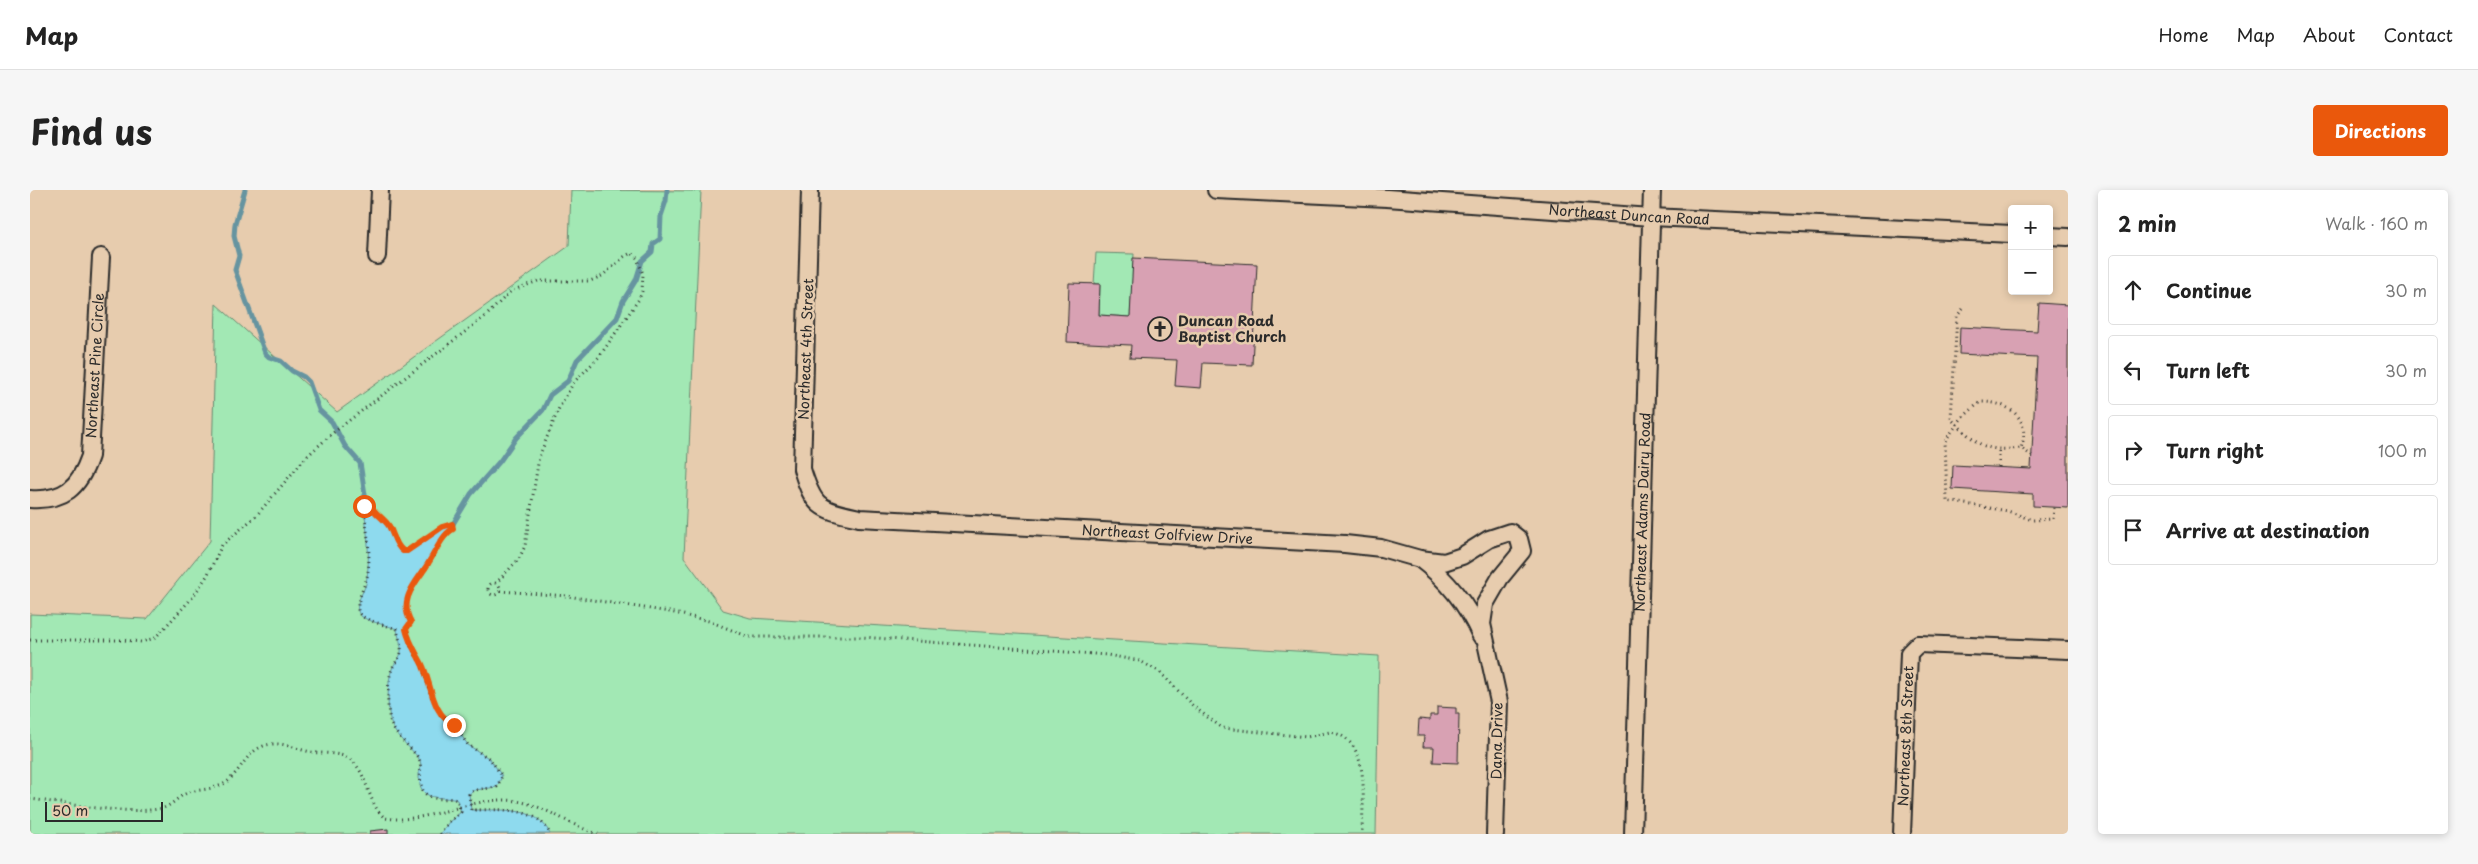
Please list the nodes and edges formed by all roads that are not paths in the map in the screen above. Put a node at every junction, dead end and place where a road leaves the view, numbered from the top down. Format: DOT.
graph roads {
  1 [pos="380,190"];
  2 [pos="810,190"];
  3 [pos="1216,190"];
  4 [pos="1652,190"];
  5 [pos="1387,194"];
  6 [pos="1651,217"];
  7 [pos="2008,234"];
  8 [pos="2053,236"];
  9 [pos="2068,237"];
  10 [pos="376,256"];
  11 [pos="102,257"];
  12 [pos="30,499"];
  13 [pos="818,505"];
  14 [pos="1510,532"];
  15 [pos="1420,559"];
  16 [pos="1486,650"];
  17 [pos="2068,650"];
  18 [pos="1495,834"];
  19 [pos="1633,834"];
  20 [pos="1902,834"];
  1 -- 10 [label="street"];
  2 -- 13 [label="street, Northeast 4th Street"];
  3 -- 5 [label="street, Northeast Duncan Road"];
  4 -- 6 [label="street, Northeast Adams Dairy Road"];
  5 -- 6 [label="street, Northeast Duncan Road"];
  6 -- 7 [label="street, Northeast Duncan Road"];
  6 -- 19 [label="street, Northeast Adams Dairy Road"];
  8 -- 9 [label="street"];
  11 -- 12 [label="street, Northeast Pine Circle"];
  13 -- 15 [label="street, Northeast Golfview Drive"];
  14 -- 15 [label="street, Northeast Golfview Drive"];
  14 -- 16 [label="street, Dana Drive"];
  15 -- 16 [label="street, Dana Drive"];
  16 -- 18 [label="street, Dana Drive"];
  17 -- 20 [label="street, Northeast 8th Street"];
}
